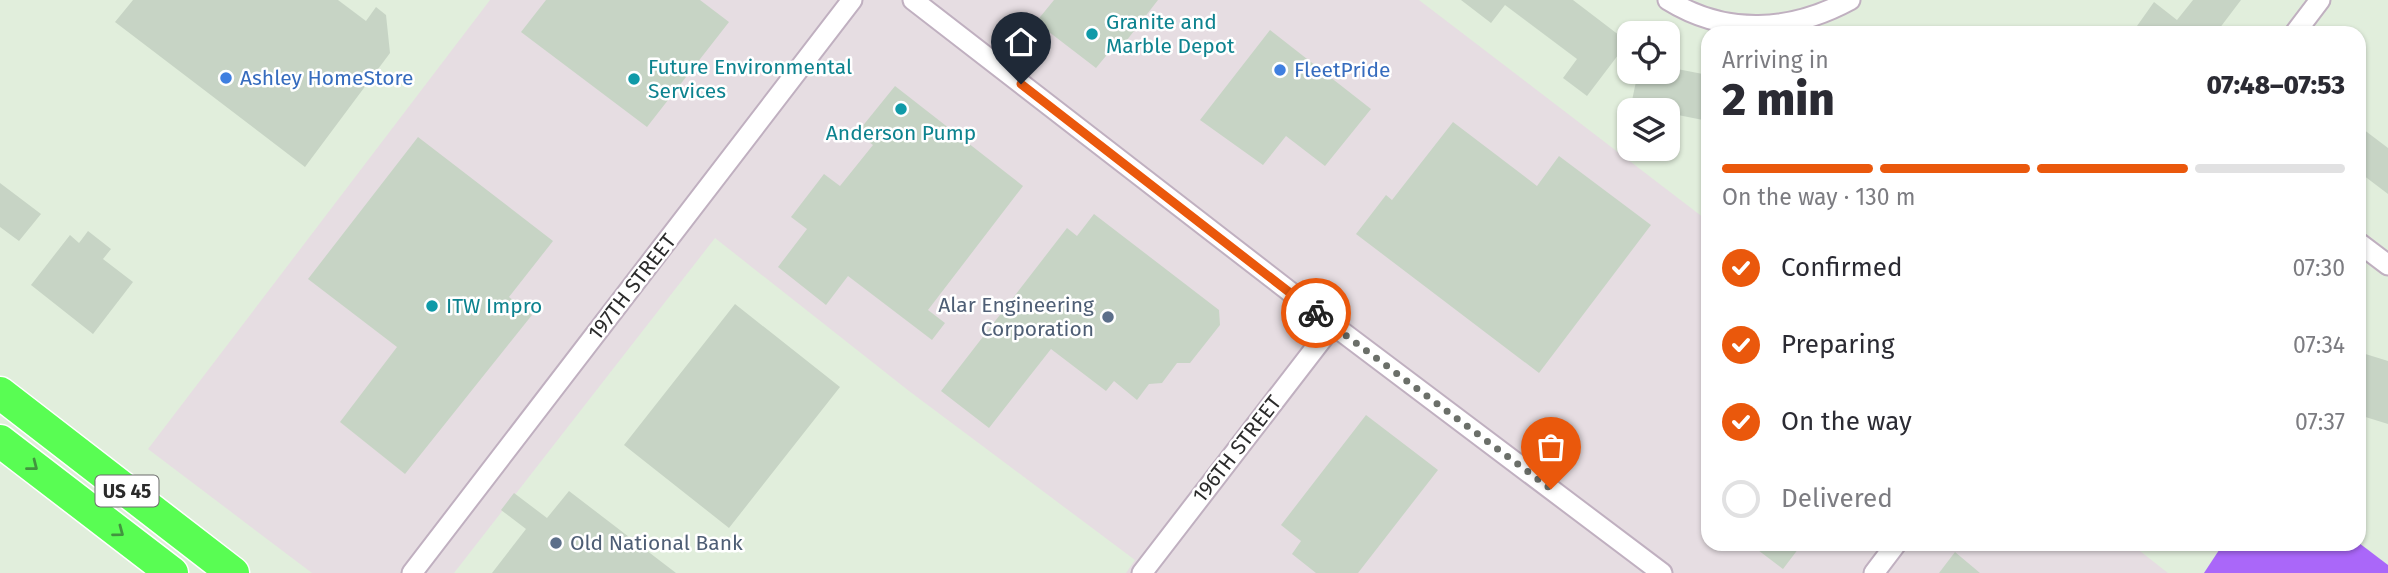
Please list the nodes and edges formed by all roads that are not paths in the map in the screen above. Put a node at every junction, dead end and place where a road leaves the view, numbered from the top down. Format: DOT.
graph roads {
  1 [pos="852,0"];
  2 [pos="913,0"];
  3 [pos="1668,0"];
  4 [pos="1850,0"];
  5 [pos="2320,0"];
  6 [pos="1753,26"];
  7 [pos="1764,26"];
  8 [pos="2300,26"];
  9 [pos="2366,248"];
  10 [pos="2388,265"];
  11 [pos="1333,325"];
  12 [pos="0,393"];
  13 [pos="0,441"];
  14 [pos="1891,551"];
  15 [pos="172,573"];
  16 [pos="233,573"];
  17 [pos="412,573"];
  18 [pos="1142,573"];
  19 [pos="1662,573"];
  20 [pos="1874,573"];
  1 -- 17 [label="street, 197TH STREET"];
  2 -- 11 [label="street"];
  3 -- 6 [label="street"];
  4 -- 7 [label="street"];
  5 -- 8 [label="street"];
  9 -- 10 [label="street"];
  11 -- 18 [label="street, 196TH STREET"];
  11 -- 19 [label="street"];
  12 -- 16 [label="main road, US 45"];
  13 -- 15 [label="main road, US 45, one-way"];
  14 -- 20 [label="street"];
}
